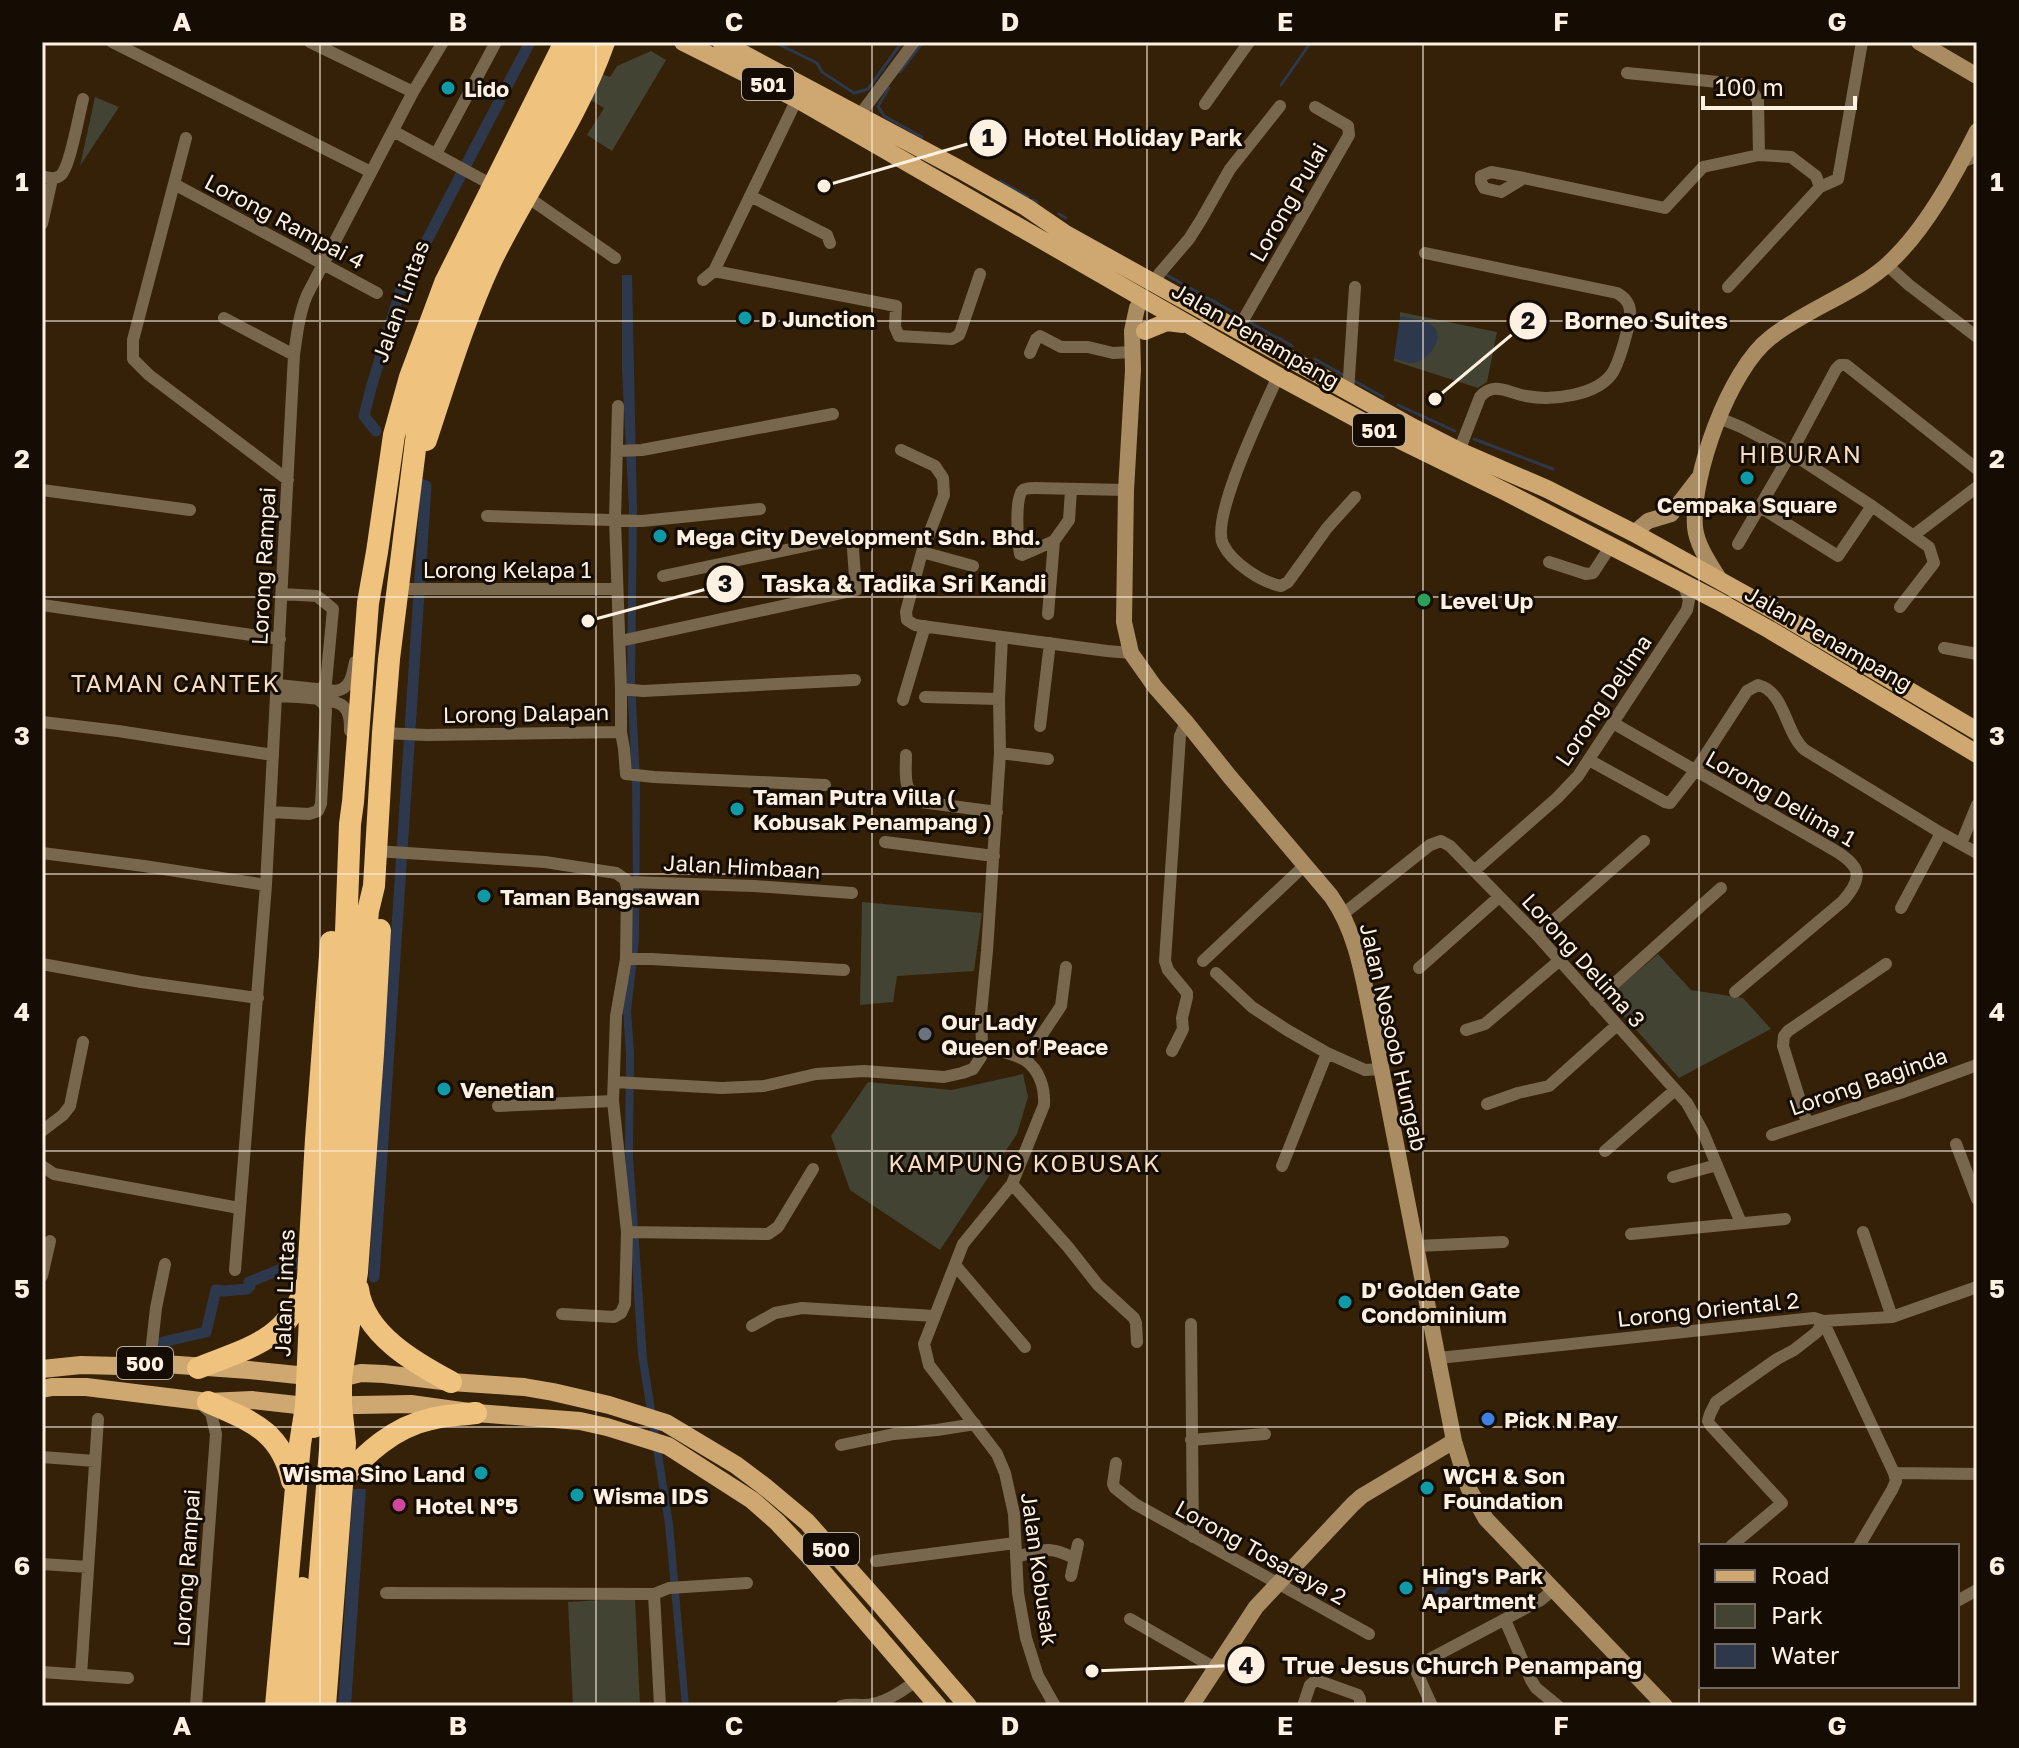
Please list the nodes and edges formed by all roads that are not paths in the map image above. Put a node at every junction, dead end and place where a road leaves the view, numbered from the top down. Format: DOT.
graph roads {
  1 [pos="112,42"];
  2 [pos="310,42"];
  3 [pos="443,42"];
  4 [pos="496,42"];
  5 [pos="613,42"];
  6 [pos="683,42"];
  7 [pos="721,42"];
  8 [pos="914,42"];
  9 [pos="1249,42"];
  10 [pos="1862,42"];
  11 [pos="1919,42"];
  12 [pos="558,44"];
  13 [pos="597,47"];
  14 [pos="1627,73"];
  15 [pos="1977,76"];
  16 [pos="413,92"];
  17 [pos="83,99"];
  18 [pos="797,99"];
  19 [pos="1205,104"];
  20 [pos="1280,106"];
  21 [pos="1315,107"];
  22 [pos="859,116"];
  23 [pos="393,131"];
  24 [pos="1977,131"];
  25 [pos="186,138"];
  26 [pos="436,154"];
  27 [pos="1759,155"];
  28 [pos="1969,159"];
  29 [pos="371,172"];
  30 [pos="47,177"];
  31 [pos="1524,178"];
  32 [pos="483,180"];
  33 [pos="174,184"];
  34 [pos="1820,187"];
  35 [pos="526,196"];
  36 [pos="750,196"];
  37 [pos="42,224"];
  38 [pos="830,243"];
  39 [pos="1425,253"];
  40 [pos="615,258"];
  41 [pos="324,264"];
  42 [pos="1887,265"];
  43 [pos="714,271"];
  44 [pos="980,274"];
  45 [pos="703,280"];
  46 [pos="1355,287"];
  47 [pos="1728,287"];
  48 [pos="377,293"];
  49 [pos="1156,295"];
  50 [pos="224,318"];
  51 [pos="1190,325"];
  52 [pos="1238,329"];
  53 [pos="1145,331"];
  54 [pos="1977,337"];
  55 [pos="1132,352"];
  56 [pos="1030,353"];
  57 [pos="294,355"];
  58 [pos="1133,370"];
  59 [pos="1278,376"];
  60 [pos="1348,392"];
  61 [pos="618,406"];
  62 [pos="833,414"];
  63 [pos="1719,418"];
  64 [pos="389,442"];
  65 [pos="901,450"];
  66 [pos="621,451"];
  67 [pos="1459,451"];
  68 [pos="1791,453"];
  69 [pos="1977,469"];
  70 [pos="1699,478"];
  71 [pos="288,480"];
  72 [pos="1977,487"];
  73 [pos="42,490"];
  74 [pos="1071,490"];
  75 [pos="1126,490"];
  76 [pos="409,492"];
  77 [pos="1355,497"];
  78 [pos="1872,506"];
  79 [pos="1760,507"];
  80 [pos="760,509"];
  81 [pos="190,510"];
  82 [pos="1671,514"];
  83 [pos="487,516"];
  84 [pos="628,520"];
  85 [pos="1695,525"];
  86 [pos="1634,533"];
  87 [pos="1914,535"];
  88 [pos="1054,541"];
  89 [pos="1738,544"];
  90 [pos="1610,547"];
  91 [pos="922,552"];
  92 [pos="1634,559"];
  93 [pos="1549,562"];
  94 [pos="973,566"];
  95 [pos="663,576"];
  96 [pos="1721,582"];
  97 [pos="1683,584"];
  98 [pos="617,589"];
  99 [pos="403,590"];
  100 [pos="282,594"];
  101 [pos="1718,601"];
  102 [pos="42,605"];
  103 [pos="1900,607"];
  104 [pos="1687,610"];
  105 [pos="1048,614"];
  106 [pos="925,626"];
  107 [pos="365,629"];
  108 [pos="1002,637"];
  109 [pos="280,639"];
  110 [pos="628,639"];
  111 [pos="1050,643"];
  112 [pos="1944,648"];
  113 [pos="1131,653"];
  114 [pos="1977,654"];
  115 [pos="855,680"];
  116 [pos="621,689"];
  117 [pos="277,691"];
  118 [pos="320,694"];
  119 [pos="925,697"];
  120 [pos="999,699"];
  121 [pos="903,700"];
  122 [pos="1928,703"];
  123 [pos="42,722"];
  124 [pos="1186,722"];
  125 [pos="1613,723"];
  126 [pos="1928,724"];
  127 [pos="1040,726"];
  128 [pos="1977,731"];
  129 [pos="621,732"];
  130 [pos="390,733"];
  131 [pos="1000,753"];
  132 [pos="1977,754"];
  133 [pos="273,755"];
  134 [pos="906,755"];
  135 [pos="1048,759"];
  136 [pos="1589,760"];
  137 [pos="1695,771"];
  138 [pos="825,785"];
  139 [pos="353,802"];
  140 [pos="1977,805"];
  141 [pos="270,812"];
  142 [pos="997,812"];
  143 [pos="1941,833"];
  144 [pos="1644,841"];
  145 [pos="885,842"];
  146 [pos="1961,844"];
  147 [pos="384,851"];
  148 [pos="42,853"];
  149 [pos="1977,853"];
  150 [pos="994,856"];
  151 [pos="1305,865"];
  152 [pos="1474,871"];
  153 [pos="627,881"];
  154 [pos="348,882"];
  155 [pos="266,885"];
  156 [pos="374,886"];
  157 [pos="1721,888"];
  158 [pos="852,893"];
  159 [pos="1499,897"];
  160 [pos="1901,908"];
  161 [pos="1343,914"];
  162 [pos="1537,935"];
  163 [pos="626,959"];
  164 [pos="1560,960"];
  165 [pos="1203,961"];
  166 [pos="42,964"];
  167 [pos="1886,964"];
  168 [pos="1066,967"];
  169 [pos="1419,968"];
  170 [pos="844,970"];
  171 [pos="1216,973"];
  172 [pos="1735,992"];
  173 [pos="258,998"];
  174 [pos="1595,1001"];
  175 [pos="1617,1025"];
  176 [pos="1466,1030"];
  177 [pos="83,1042"];
  178 [pos="982,1046"];
  179 [pos="1172,1051"];
  180 [pos="1327,1053"];
  181 [pos="1025,1060"];
  182 [pos="1977,1065"];
  183 [pos="1381,1069"];
  184 [pos="618,1082"];
  185 [pos="1675,1090"];
  186 [pos="613,1101"];
  187 [pos="1487,1104"];
  188 [pos="498,1106"];
  189 [pos="1807,1123"];
  190 [pos="42,1131"];
  191 [pos="1772,1135"];
  192 [pos="1956,1144"];
  193 [pos="1605,1151"];
  194 [pos="1717,1165"];
  195 [pos="42,1166"];
  196 [pos="1282,1166"];
  197 [pos="813,1169"];
  198 [pos="1673,1177"];
  199 [pos="1012,1184"];
  200 [pos="1977,1199"];
  201 [pos="239,1208"];
  202 [pos="1785,1219"];
  203 [pos="1741,1223"];
  204 [pos="632,1232"];
  205 [pos="1863,1232"];
  206 [pos="1631,1234"];
  207 [pos="50,1241"];
  208 [pos="1503,1242"];
  209 [pos="1417,1246"];
  210 [pos="165,1264"];
  211 [pos="955,1265"];
  212 [pos="235,1270"];
  213 [pos="357,1272"];
  214 [pos="42,1275"];
  215 [pos="308,1278"];
  216 [pos="1977,1287"];
  217 [pos="345,1312"];
  218 [pos="562,1314"];
  219 [pos="934,1316"];
  220 [pos="310,1317"];
  221 [pos="1892,1317"];
  222 [pos="1823,1321"];
  223 [pos="1191,1324"];
  224 [pos="752,1326"];
  225 [pos="1137,1342"];
  226 [pos="1025,1347"];
  227 [pos="1439,1358"];
  228 [pos="150,1363"];
  229 [pos="198,1368"];
  230 [pos="42,1369"];
  231 [pos="412,1377"];
  232 [pos="324,1380"];
  233 [pos="451,1382"];
  234 [pos="42,1389"];
  235 [pos="202,1402"];
  236 [pos="411,1404"];
  237 [pos="341,1405"];
  238 [pos="306,1406"];
  239 [pos="476,1413"];
  240 [pos="98,1419"];
  241 [pos="254,1423"];
  242 [pos="975,1424"];
  243 [pos="216,1434"];
  244 [pos="1265,1434"];
  245 [pos="307,1436"];
  246 [pos="1191,1440"];
  247 [pos="1454,1441"];
  248 [pos="841,1445"];
  249 [pos="42,1457"];
  250 [pos="95,1461"];
  251 [pos="1116,1463"];
  252 [pos="343,1469"];
  253 [pos="1894,1473"];
  254 [pos="1977,1474"];
  255 [pos="293,1514"];
  256 [pos="1193,1537"];
  257 [pos="1078,1544"];
  258 [pos="1733,1544"];
  259 [pos="1860,1544"];
  260 [pos="1016,1550"];
  261 [pos="1074,1558"];
  262 [pos="876,1561"];
  263 [pos="42,1564"];
  264 [pos="88,1567"];
  265 [pos="1071,1576"];
  266 [pos="747,1583"];
  267 [pos="1277,1584"];
  268 [pos="1553,1590"];
  269 [pos="1977,1590"];
  270 [pos="386,1593"];
  271 [pos="654,1594"];
  272 [pos="1959,1600"];
  273 [pos="1130,1619"];
  274 [pos="1505,1620"];
  275 [pos="1369,1634"];
  276 [pos="1215,1668"];
  277 [pos="42,1672"];
  278 [pos="81,1675"];
  279 [pos="128,1678"];
  280 [pos="916,1681"];
  281 [pos="196,1706"];
  282 [pos="276,1706"];
  283 [pos="292,1706"];
  284 [pos="309,1706"];
  285 [pos="325,1706"];
  286 [pos="660,1706"];
  287 [pos="841,1706"];
  288 [pos="938,1706"];
  289 [pos="968,1706"];
  290 [pos="1055,1706"];
  291 [pos="1191,1706"];
  292 [pos="1303,1706"];
  293 [pos="1360,1706"];
  294 [pos="1432,1706"];
  295 [pos="1558,1706"];
  296 [pos="1665,1706"];
  1 -- 29 [label="street"];
  2 -- 16 [label="street"];
  3 -- 16 [label="street, Lorong Rampai"];
  4 -- 26 [label="street"];
  5 -- 13 [label="highway"];
  6 -- 18 [label="main road, Jalan Penampang / 501"];
  7 -- 22 [label="main road, Jalan Penampang / 501"];
  8 -- 22 [label="street"];
  9 -- 19 [label="street"];
  10 -- 34 [label="street"];
  11 -- 15 [label="main road"];
  12 -- 32 [label="highway, Jalan Lintas"];
  12 -- 64 [label="highway, Jalan Lintas"];
  13 -- 35 [label="highway"];
  13 -- 76 [label="highway"];
  14 -- 27 [label="street"];
  16 -- 23 [label="street, Lorong Rampai"];
  17 -- 30 [label="street"];
  18 -- 36 [label="street"];
  18 -- 49 [label="main road, Jalan Penampang / 501"];
  20 -- 49 [label="street"];
  21 -- 52 [label="street, Lorong Pulai"];
  22 -- 49 [label="main road, Jalan Penampang / 501"];
  23 -- 26 [label="street"];
  23 -- 29 [label="street, Lorong Rampai"];
  24 -- 28 [label="main road"];
  25 -- 33 [label="street, Lorong Rampai 4"];
  26 -- 32 [label="street"];
  27 -- 31 [label="street"];
  27 -- 34 [label="street"];
  28 -- 42 [label="main road"];
  29 -- 41 [label="street, Lorong Rampai"];
  30 -- 37 [label="street"];
  32 -- 64 [label="highway, Jalan Lintas"];
  33 -- 41 [label="street, Lorong Rampai 4"];
  33 -- 71 [label="street, Lorong Rampai 4"];
  34 -- 47 [label="street"];
  35 -- 40 [label="street"];
  35 -- 76 [label="highway"];
  36 -- 38 [label="street"];
  36 -- 43 [label="street"];
  39 -- 67 [label="street"];
  41 -- 48 [label="street, Lorong Rampai 4"];
  41 -- 57 [label="street, Lorong Rampai"];
  42 -- 54 [label="street"];
  42 -- 63 [label="main road"];
  43 -- 44 [label="street"];
  43 -- 45 [label="street"];
  46 -- 60 [label="street"];
  49 -- 51 [label="main road, Jalan Penampang / 501"];
  49 -- 52 [label="main road, Jalan Penampang / 501"];
  49 -- 53 [label="main road, Jalan Nosoob Hungab"];
  49 -- 55 [label="main road, Jalan Nosoob Hungab"];
  50 -- 57 [label="street"];
  51 -- 53 [label="main road"];
  51 -- 59 [label="main road, Jalan Penampang / 501"];
  52 -- 60 [label="main road, Jalan Penampang / 501"];
  53 -- 58 [label="main road, Jalan Nosoob Hungab"];
  55 -- 56 [label="street"];
  55 -- 58 [label="main road, Jalan Nosoob Hungab"];
  57 -- 71 [label="street, Lorong Rampai"];
  58 -- 75 [label="main road, Jalan Nosoob Hungab"];
  59 -- 77 [label="street"];
  59 -- 90 [label="main road, Jalan Penampang / 501"];
  60 -- 67 [label="main road, Jalan Penampang / 501"];
  61 -- 66 [label="street"];
  62 -- 66 [label="street"];
  63 -- 68 [label="street"];
  63 -- 70 [label="main road"];
  64 -- 107 [label="highway, Jalan Lintas"];
  65 -- 91 [label="street"];
  66 -- 84 [label="street"];
  67 -- 86 [label="main road, Jalan Penampang / 501"];
  68 -- 69 [label="street"];
  68 -- 78 [label="street"];
  68 -- 79 [label="street"];
  70 -- 82 [label="main road"];
  70 -- 85 [label="main road"];
  71 -- 100 [label="street, Lorong Rampai"];
  72 -- 87 [label="street"];
  73 -- 81 [label="street"];
  74 -- 75 [label="street"];
  74 -- 88 [label="street"];
  74 -- 88 [label="street"];
  75 -- 113 [label="main road, Jalan Nosoob Hungab"];
  76 -- 99 [label="highway"];
  78 -- 79 [label="street"];
  78 -- 87 [label="street"];
  79 -- 89 [label="street"];
  80 -- 84 [label="street"];
  82 -- 85 [label="main road"];
  82 -- 86 [label="main road"];
  83 -- 84 [label="street"];
  84 -- 98 [label="street"];
  85 -- 96 [label="main road"];
  86 -- 92 [label="main road"];
  86 -- 96 [label="main road, Jalan Penampang / 501"];
  87 -- 103 [label="street"];
  88 -- 105 [label="street"];
  90 -- 92 [label="main road, Jalan Penampang / 501"];
  90 -- 93 [label="street"];
  91 -- 94 [label="street"];
  91 -- 106 [label="street"];
  92 -- 97 [label="main road, Jalan Penampang / 501"];
  95 -- 110 [label="street"];
  96 -- 122 [label="main road, Jalan Penampang / 501"];
  97 -- 101 [label="main road, Jalan Penampang / 501"];
  97 -- 104 [label="street"];
  98 -- 99 [label="street, Lorong Kelapa 1"];
  98 -- 110 [label="street"];
  99 -- 130 [label="highway"];
  100 -- 109 [label="street, Lorong Rampai"];
  100 -- 118 [label="street"];
  101 -- 104 [label="street"];
  101 -- 126 [label="main road, Jalan Penampang / 501"];
  102 -- 109 [label="street"];
  104 -- 125 [label="street, Lorong Delima"];
  106 -- 108 [label="street"];
  106 -- 121 [label="street"];
  107 -- 118 [label="street"];
  107 -- 139 [label="highway, Jalan Lintas"];
  108 -- 111 [label="street"];
  108 -- 120 [label="street"];
  109 -- 117 [label="street, Lorong Rampai"];
  110 -- 116 [label="street"];
  111 -- 113 [label="street"];
  111 -- 127 [label="street"];
  112 -- 114 [label="street"];
  113 -- 124 [label="main road, Jalan Nosoob Hungab"];
  115 -- 116 [label="street, Lorong Dalapan"];
  116 -- 129 [label="street, Lorong Dalapan"];
  117 -- 118 [label="street"];
  117 -- 133 [label="street, Lorong Rampai"];
  118 -- 139 [label="street"];
  118 -- 141 [label="street"];
  119 -- 120 [label="street"];
  120 -- 131 [label="street"];
  122 -- 126 [label="main road"];
  122 -- 128 [label="main road, Jalan Penampang / 501"];
  123 -- 133 [label="street"];
  124 -- 151 [label="main road, Jalan Nosoob Hungab"];
  124 -- 179 [label="street"];
  125 -- 136 [label="street, Lorong Delima"];
  125 -- 137 [label="street, Lorong Delima 1"];
  126 -- 132 [label="main road, Jalan Penampang / 501"];
  129 -- 130 [label="street, Lorong Dalapan"];
  129 -- 138 [label="street"];
  130 -- 147 [label="highway"];
  131 -- 135 [label="street"];
  131 -- 142 [label="street"];
  133 -- 141 [label="street, Lorong Rampai"];
  134 -- 142 [label="street"];
  136 -- 137 [label="street"];
  136 -- 152 [label="street, Lorong Delima"];
  137 -- 143 [label="street"];
  137 -- 172 [label="street, Lorong Delima 1"];
  139 -- 154 [label="highway, Jalan Lintas"];
  140 -- 146 [label="street"];
  141 -- 155 [label="street, Lorong Rampai"];
  142 -- 150 [label="street"];
  143 -- 146 [label="street"];
  143 -- 160 [label="street"];
  144 -- 162 [label="street"];
  145 -- 150 [label="street"];
  146 -- 149 [label="street"];
  147 -- 153 [label="street, Jalan Himbaan"];
  147 -- 156 [label="highway"];
  148 -- 155 [label="street"];
  150 -- 178 [label="street"];
  151 -- 161 [label="main road, Jalan Nosoob Hungab"];
  151 -- 165 [label="street"];
  152 -- 159 [label="street, Lorong Delima 3"];
  152 -- 161 [label="street, Lorong Delima 3"];
  153 -- 158 [label="street, Jalan Himbaan"];
  153 -- 163 [label="street"];
  154 -- 215 [label="highway, Jalan Lintas"];
  154 -- 232 [label="highway, Jalan Lintas, bridge"];
  155 -- 173 [label="street, Lorong Rampai"];
  156 -- 213 [label="highway"];
  156 -- 217 [label="highway"];
  157 -- 174 [label="street"];
  159 -- 162 [label="street, Lorong Delima 3"];
  159 -- 169 [label="street"];
  161 -- 183 [label="main road, Jalan Nosoob Hungab"];
  162 -- 164 [label="street, Lorong Delima 3"];
  163 -- 170 [label="street"];
  163 -- 184 [label="street"];
  164 -- 174 [label="street, Lorong Delima 3"];
  164 -- 176 [label="street"];
  166 -- 173 [label="street"];
  167 -- 189 [label="street"];
  168 -- 181 [label="street"];
  171 -- 180 [label="street"];
  173 -- 201 [label="street, Lorong Rampai"];
  174 -- 175 [label="street, Lorong Delima 3"];
  175 -- 185 [label="street, Lorong Delima 3"];
  175 -- 187 [label="street"];
  177 -- 190 [label="street"];
  178 -- 181 [label="street"];
  178 -- 184 [label="street"];
  180 -- 183 [label="street"];
  180 -- 196 [label="street"];
  181 -- 199 [label="street, Jalan Kobusak"];
  182 -- 189 [label="street, Lorong Baginda"];
  183 -- 209 [label="main road, Jalan Nosoob Hungab"];
  184 -- 186 [label="street"];
  185 -- 193 [label="street"];
  185 -- 194 [label="street, Lorong Delima 3"];
  186 -- 188 [label="street"];
  186 -- 204 [label="street"];
  189 -- 191 [label="street, Lorong Baginda"];
  192 -- 200 [label="street"];
  194 -- 198 [label="street"];
  194 -- 203 [label="street, Lorong Delima 3"];
  195 -- 201 [label="street"];
  197 -- 204 [label="street"];
  199 -- 211 [label="street, Jalan Kobusak"];
  199 -- 225 [label="street"];
  201 -- 212 [label="street, Lorong Rampai"];
  202 -- 203 [label="street"];
  203 -- 206 [label="street"];
  204 -- 218 [label="street"];
  205 -- 221 [label="street"];
  207 -- 214 [label="street"];
  208 -- 209 [label="street"];
  209 -- 227 [label="main road, Jalan Nosoob Hungab"];
  210 -- 228 [label="street"];
  211 -- 219 [label="street, Jalan Kobusak"];
  211 -- 226 [label="street"];
  213 -- 217 [label="highway"];
  213 -- 233 [label="highway"];
  215 -- 220 [label="highway, Jalan Lintas"];
  215 -- 229 [label="highway"];
  216 -- 221 [label="street, Lorong Oriental 2"];
  217 -- 220 [label="highway"];
  217 -- 232 [label="highway, bridge"];
  219 -- 224 [label="street"];
  219 -- 242 [label="street, Jalan Kobusak"];
  220 -- 232 [label="highway, Jalan Lintas"];
  221 -- 222 [label="street, Lorong Oriental 2"];
  222 -- 227 [label="street, Lorong Oriental 2"];
  222 -- 253 [label="street"];
  222 -- 258 [label="street"];
  223 -- 246 [label="street"];
  227 -- 247 [label="main road, Jalan Nosoob Hungab"];
  228 -- 229 [label="main road, 500"];
  228 -- 230 [label="main road, 500"];
  229 -- 232 [label="main road, 500"];
  231 -- 232 [label="main road, 500"];
  231 -- 233 [label="main road, 500"];
  231 -- 236 [label="main road"];
  232 -- 237 [label="highway, Jalan Lintas"];
  232 -- 238 [label="highway, Jalan Lintas"];
  232 -- 245 [label="highway, bridge"];
  232 -- 284 [label="highway, Jalan Lintas, bridge"];
  233 -- 289 [label="main road, 500"];
  234 -- 235 [label="main road, 500"];
  235 -- 238 [label="main road, 500"];
  235 -- 241 [label="highway"];
  235 -- 243 [label="street"];
  236 -- 237 [label="main road, 500"];
  236 -- 239 [label="main road, 500"];
  237 -- 238 [label="main road, 500"];
  237 -- 252 [label="highway, Jalan Lintas"];
  238 -- 245 [label="highway, Jalan Lintas"];
  239 -- 252 [label="highway"];
  239 -- 280 [label="main road, 500"];
  240 -- 250 [label="street"];
  241 -- 243 [label="street"];
  241 -- 255 [label="highway"];
  242 -- 248 [label="street"];
  242 -- 260 [label="street, Jalan Kobusak"];
  243 -- 281 [label="street, Lorong Rampai"];
  244 -- 246 [label="street"];
  245 -- 252 [label="highway"];
  245 -- 255 [label="highway, Jalan Lintas"];
  245 -- 283 [label="highway, Jalan Lintas"];
  246 -- 256 [label="street"];
  247 -- 267 [label="main road"];
  247 -- 268 [label="main road, Jalan Nosoob Hungab"];
  249 -- 250 [label="street"];
  250 -- 264 [label="street"];
  251 -- 256 [label="street, Lorong Tosaraya 2"];
  252 -- 285 [label="highway, Jalan Lintas"];
  253 -- 254 [label="street"];
  253 -- 259 [label="street"];
  255 -- 282 [label="highway, Jalan Lintas"];
  256 -- 267 [label="street, Lorong Tosaraya 2"];
  257 -- 261 [label="street"];
  260 -- 261 [label="street"];
  260 -- 262 [label="street"];
  260 -- 290 [label="street, Jalan Kobusak"];
  261 -- 265 [label="street"];
  263 -- 264 [label="street"];
  264 -- 278 [label="street"];
  266 -- 271 [label="street"];
  267 -- 275 [label="street, Lorong Tosaraya 2"];
  267 -- 276 [label="main road"];
  268 -- 274 [label="street"];
  268 -- 296 [label="main road, Jalan Nosoob Hungab"];
  269 -- 272 [label="street"];
  270 -- 271 [label="street"];
  271 -- 286 [label="street"];
  273 -- 276 [label="street"];
  274 -- 294 [label="street"];
  274 -- 295 [label="street"];
  276 -- 291 [label="main road"];
  277 -- 278 [label="street"];
  278 -- 279 [label="street"];
  280 -- 287 [label="street"];
  280 -- 288 [label="main road, 500"];
  292 -- 293 [label="street"];
}
